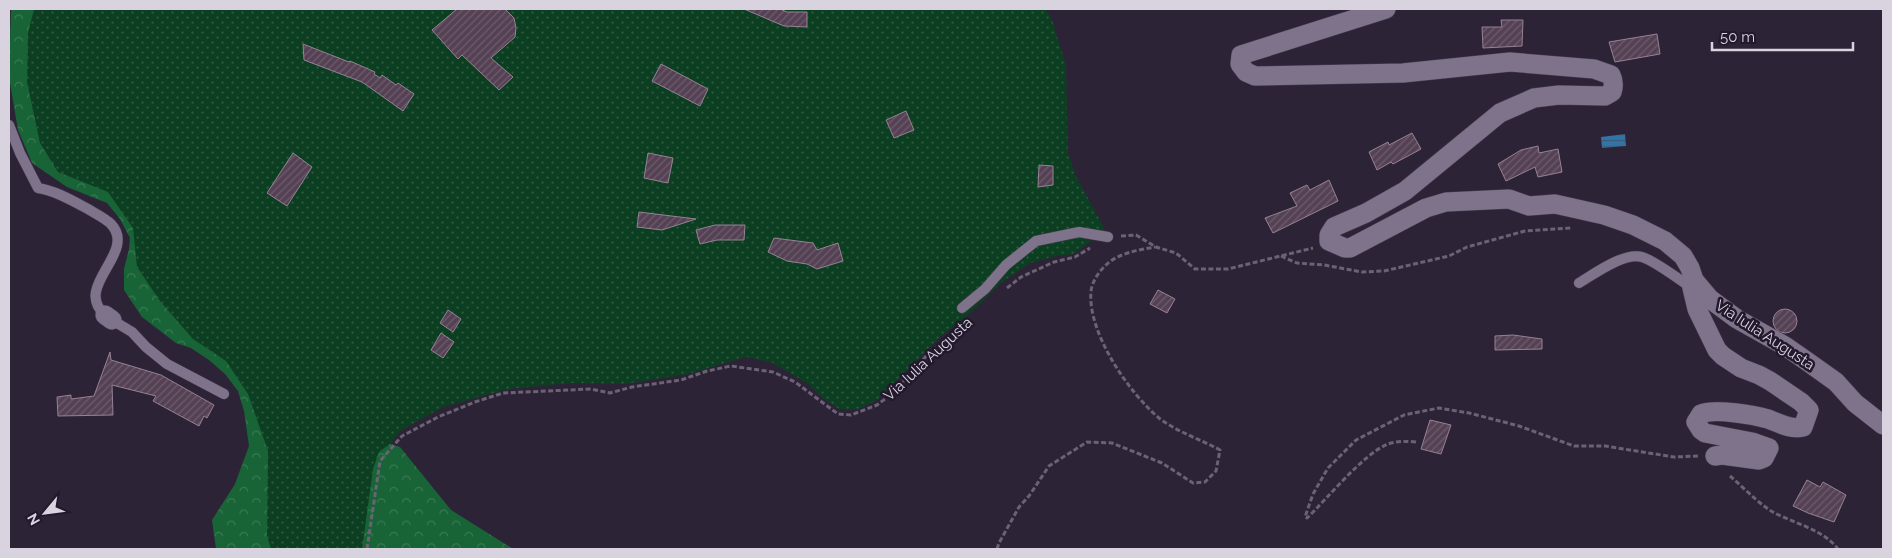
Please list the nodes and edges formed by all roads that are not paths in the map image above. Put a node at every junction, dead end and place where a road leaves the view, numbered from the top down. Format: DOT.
graph roads {
  1 [pos="1386,9"];
  2 [pos="9,125"];
  3 [pos="1108,237"];
  4 [pos="1579,283"];
  5 [pos="1693,284"];
  6 [pos="962,308"];
  7 [pos="224,394"];
  8 [pos="1883,425"];
  9 [pos="1715,456"];
  1 -- 5 [label="street, Via Iulia Augusta"];
  2 -- 7 [label="lane"];
  3 -- 6 [label="lane"];
  4 -- 5 [label="lane"];
  5 -- 8 [label="street, Via Iulia Augusta"];
  5 -- 9 [label="street"];
}
